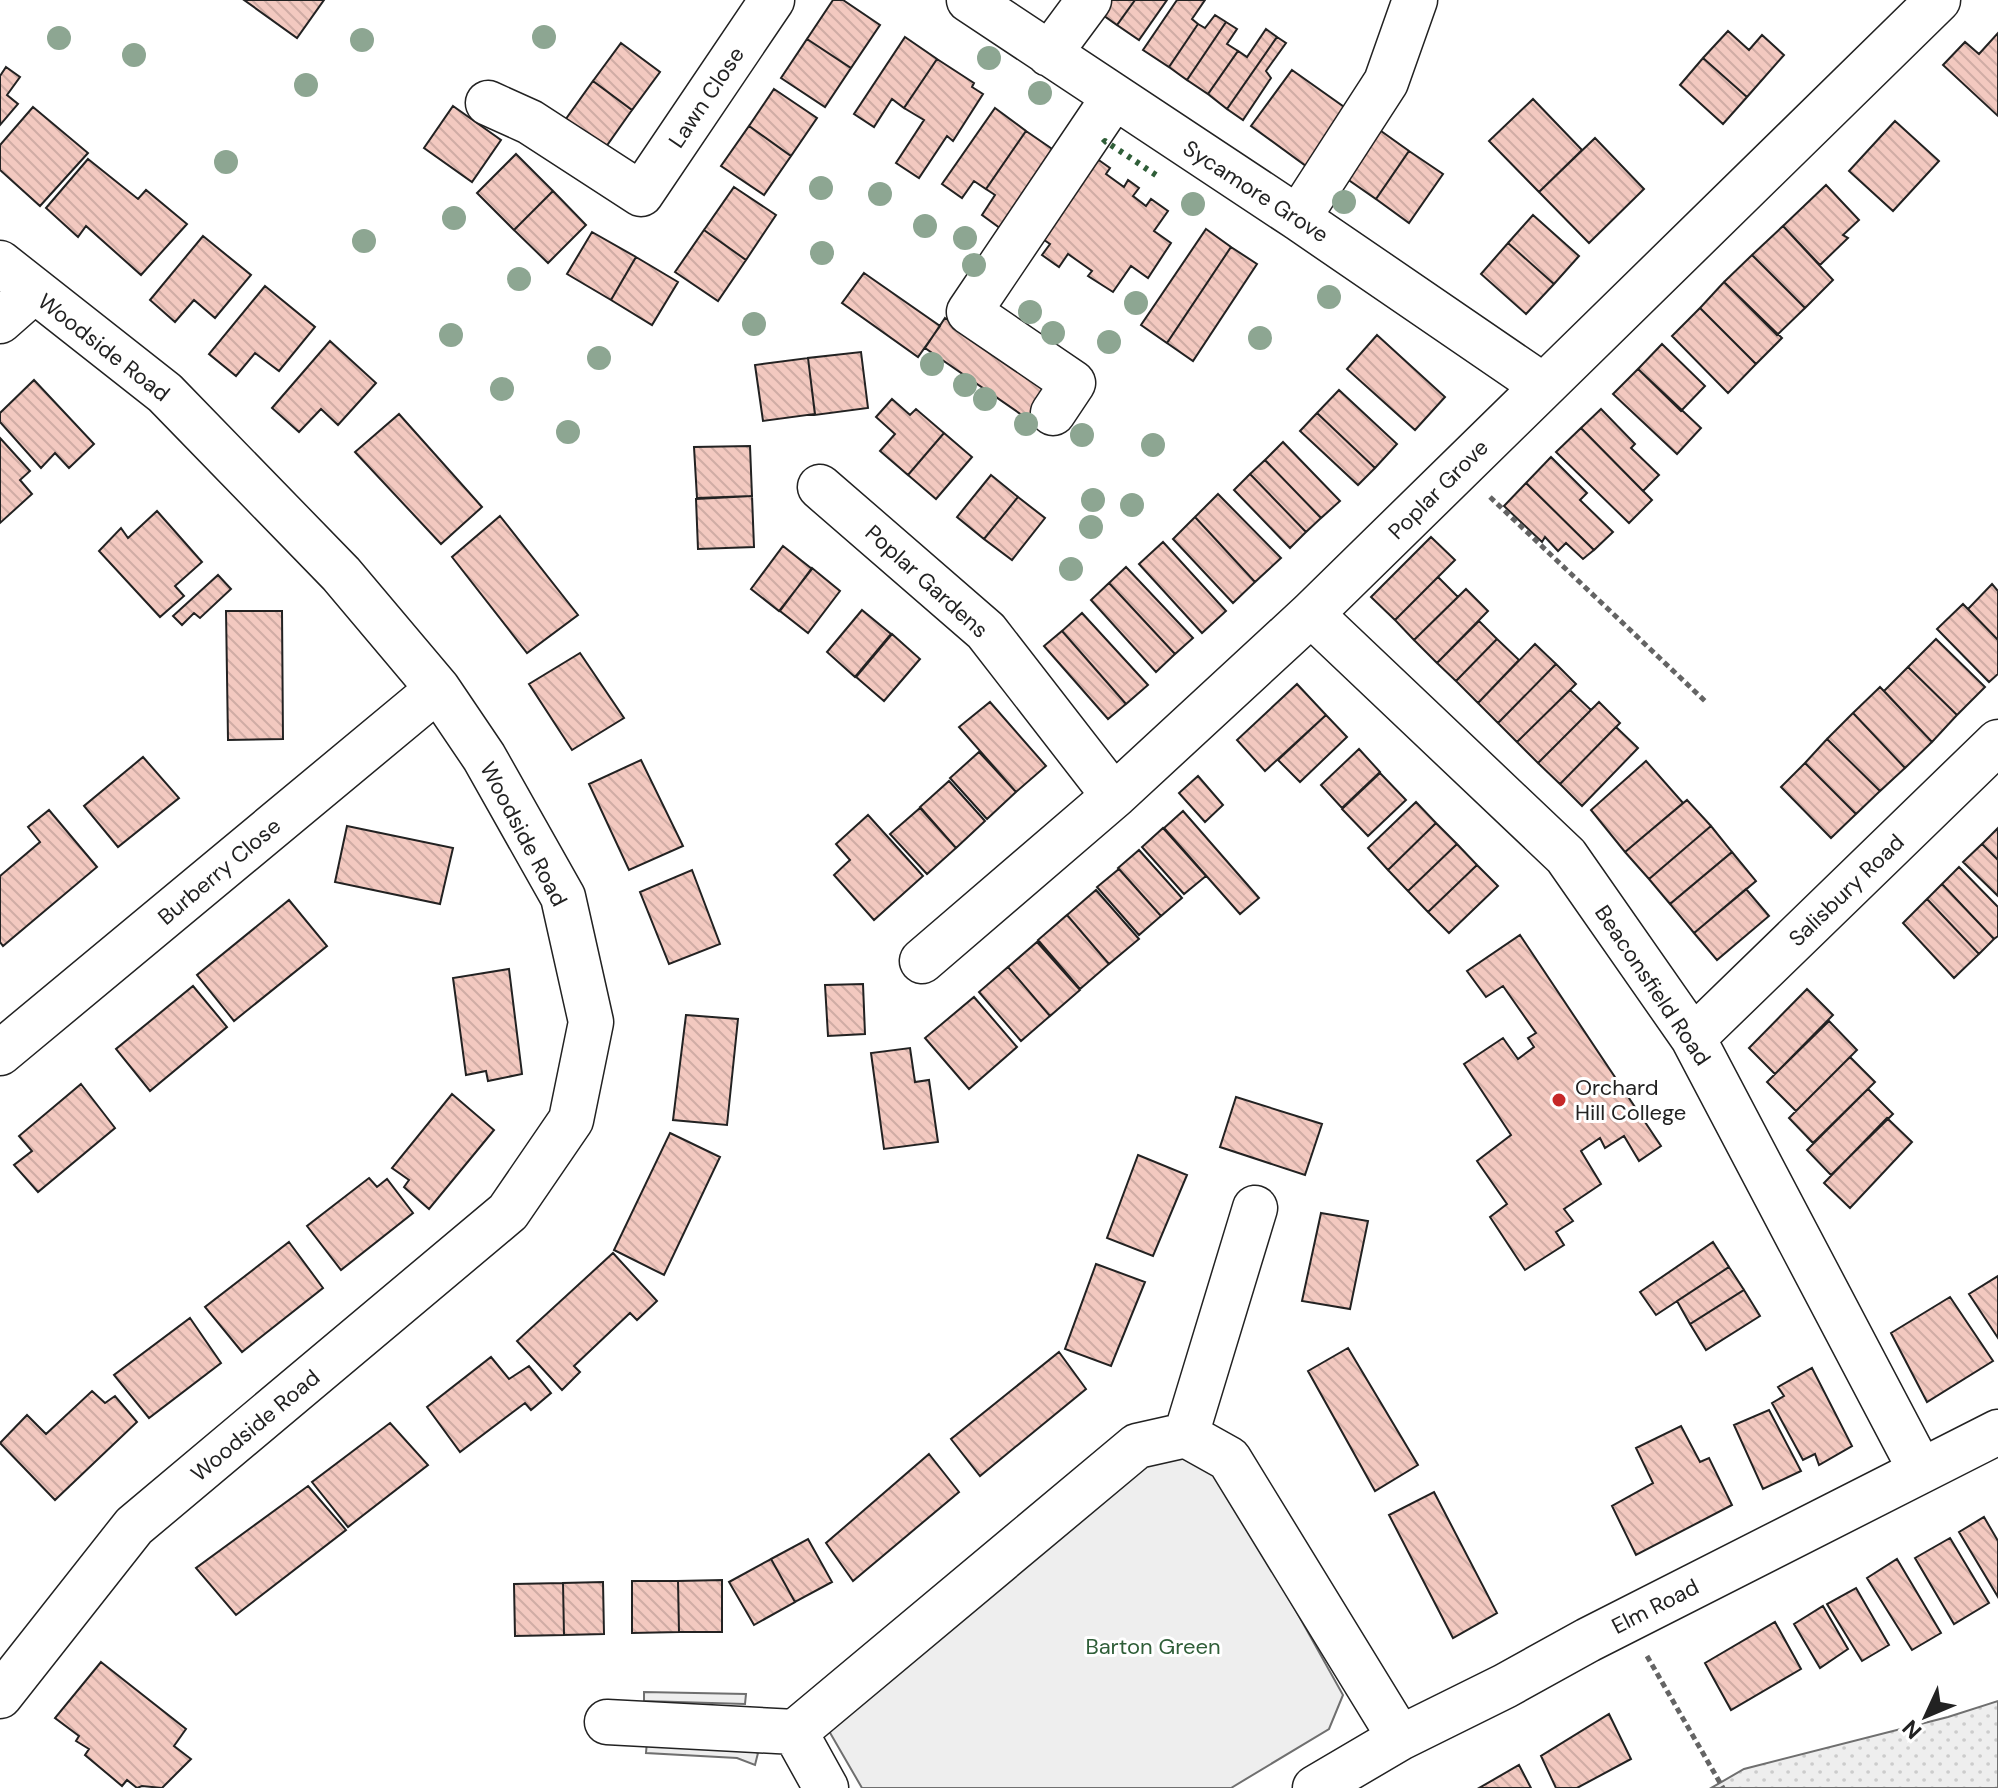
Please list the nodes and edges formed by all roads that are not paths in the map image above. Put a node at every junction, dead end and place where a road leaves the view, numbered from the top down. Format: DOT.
graph roads {
  1 [pos="772,0"];
  2 [pos="969,0"];
  3 [pos="1089,0"];
  4 [pos="1415,0"];
  5 [pos="1938,0"];
  6 [pos="1049,54"];
  7 [pos="1114,97"];
  8 [pos="488,103"];
  9 [pos="1298,218"];
  10 [pos="0,263"];
  11 [pos="34,291"];
  12 [pos="0,321"];
  13 [pos="1542,385"];
  14 [pos="1053,413"];
  15 [pos="820,487"];
  16 [pos="1311,614"];
  17 [pos="438,689"];
  18 [pos="1998,742"];
  19 [pos="1114,796"];
  20 [pos="922,961"];
  21 [pos="1693,1038"];
  22 [pos="0,1053"];
  23 [pos="1255,1208"];
  24 [pos="1998,1432"];
  25 [pos="1186,1435"];
  26 [pos="1921,1471"];
  27 [pos="0,1696"];
  28 [pos="607,1722"];
  29 [pos="795,1732"];
  30 [pos="1400,1738"];
  31 [pos="826,1788"];
  32 [pos="1315,1788"];
  1 -- 8 [label="street, Lawn Close"];
  2 -- 6 [label="street, Sycamore Grove"];
  3 -- 6 [label="street"];
  4 -- 9 [label="street"];
  5 -- 13 [label="street, Poplar Grove"];
  6 -- 7 [label="street, Sycamore Grove"];
  7 -- 9 [label="street, Sycamore Grove"];
  7 -- 14 [label="street"];
  9 -- 13 [label="street, Sycamore Grove"];
  10 -- 11 [label="street, Woodside Road"];
  11 -- 12 [label="street"];
  11 -- 17 [label="street, Woodside Road"];
  13 -- 16 [label="street, Poplar Grove"];
  15 -- 19 [label="street, Poplar Gardens"];
  16 -- 19 [label="street, Poplar Grove"];
  16 -- 21 [label="street, Beaconsfield Road"];
  17 -- 22 [label="street, Burberry Close"];
  17 -- 27 [label="street, Woodside Road"];
  18 -- 21 [label="street, Salisbury Road"];
  19 -- 20 [label="street, Poplar Grove"];
  21 -- 26 [label="street, Beaconsfield Road"];
  23 -- 25 [label="street"];
  24 -- 26 [label="street, Elm Road"];
  25 -- 29 [label="street"];
  25 -- 30 [label="street"];
  26 -- 30 [label="street, Elm Road"];
  28 -- 29 [label="street"];
  29 -- 31 [label="street"];
  30 -- 32 [label="street, Elm Road"];
}
